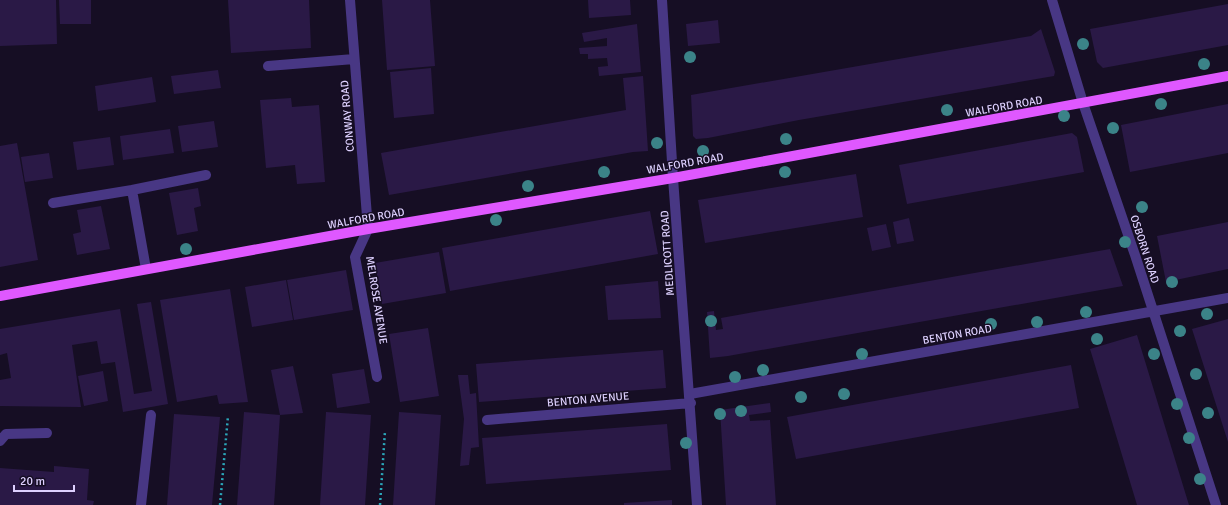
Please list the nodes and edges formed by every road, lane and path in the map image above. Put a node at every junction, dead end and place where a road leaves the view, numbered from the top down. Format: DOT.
graph roads {
  1 [pos="350,0"];
  2 [pos="662,0"];
  3 [pos="1052,0"];
  4 [pos="354,59"];
  5 [pos="268,66"];
  6 [pos="1228,76"];
  7 [pos="1083,103"];
  8 [pos="206,175"];
  9 [pos="673,178"];
  10 [pos="132,190"];
  11 [pos="53,203"];
  12 [pos="368,229"];
  13 [pos="146,269"];
  14 [pos="0,296"];
  15 [pos="1228,298"];
  16 [pos="1153,311"];
  17 [pos="377,377"];
  18 [pos="690,398"];
  19 [pos="151,415"];
  20 [pos="228,416"];
  21 [pos="487,420"];
  22 [pos="385,431"];
  23 [pos="47,433"];
  24 [pos="0,441"];
  25 [pos="141,505"];
  26 [pos="220,505"];
  27 [pos="380,505"];
  28 [pos="697,505"];
  29 [pos="1216,505"];
  1 -- 4 [label="street, CONWAY ROAD"];
  2 -- 9 [label="street, MEDLICOTT ROAD"];
  3 -- 7 [label="street, OSBORN ROAD"];
  4 -- 5 [label="street"];
  4 -- 12 [label="street, CONWAY ROAD"];
  6 -- 7 [label="main road, WALFORD ROAD"];
  7 -- 9 [label="main road, WALFORD ROAD"];
  7 -- 16 [label="street, OSBORN ROAD"];
  8 -- 10 [label="street"];
  9 -- 12 [label="main road, WALFORD ROAD"];
  9 -- 18 [label="street, MEDLICOTT ROAD"];
  10 -- 11 [label="street"];
  10 -- 13 [label="street"];
  12 -- 13 [label="main road, WALFORD ROAD"];
  12 -- 17 [label="street, MELROSE AVENUE"];
  13 -- 14 [label="main road, WALFORD ROAD"];
  15 -- 16 [label="street, BENTON ROAD"];
  16 -- 18 [label="street, BENTON ROAD"];
  16 -- 29 [label="street, OSBORN ROAD"];
  18 -- 21 [label="street, BENTON AVENUE"];
  18 -- 28 [label="street, MEDLICOTT ROAD"];
  19 -- 25 [label="street"];
  20 -- 26 [label="path"];
  22 -- 27 [label="path"];
  23 -- 24 [label="street"];
}
